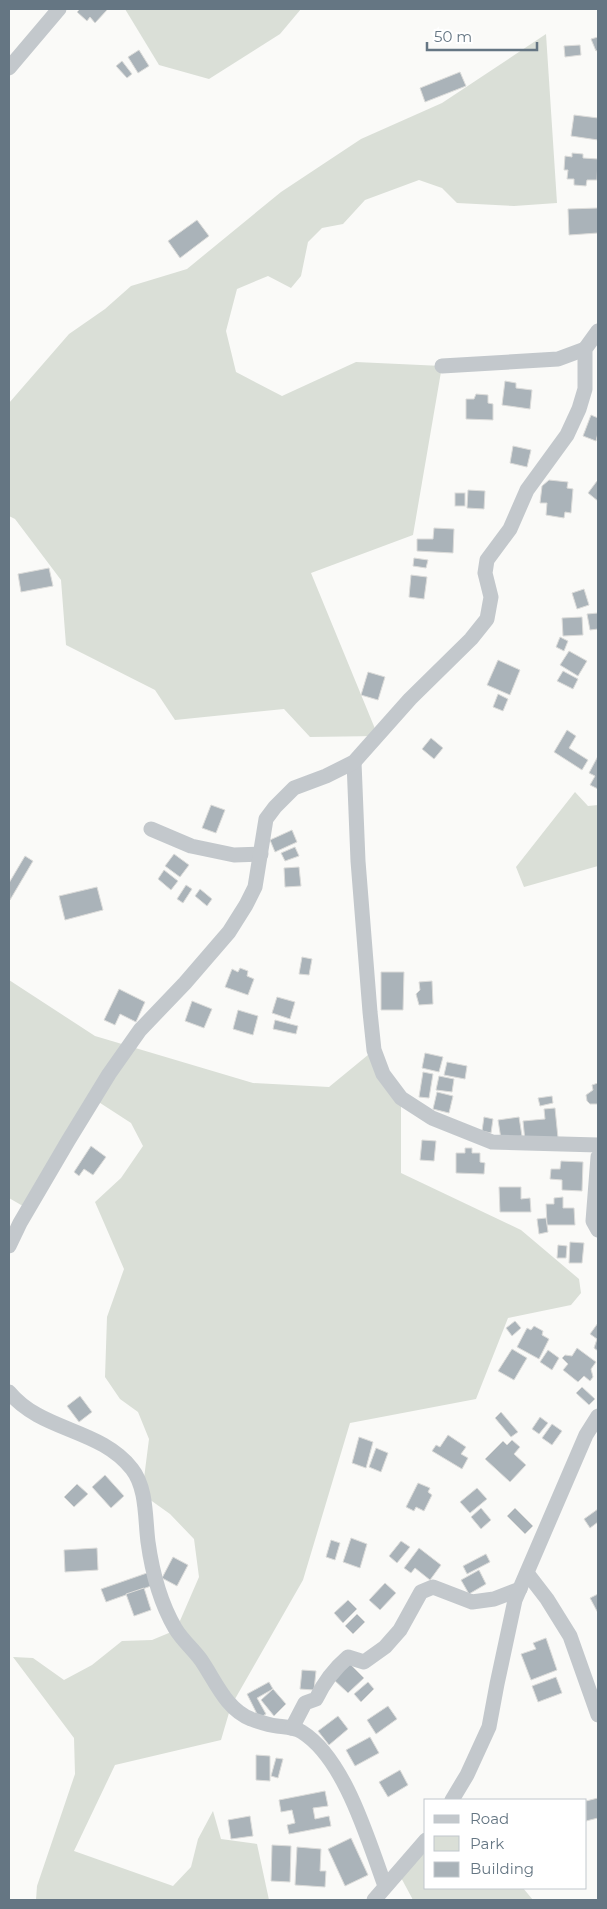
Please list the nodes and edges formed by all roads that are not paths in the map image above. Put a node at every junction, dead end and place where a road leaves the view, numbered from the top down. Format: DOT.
graph roads {
  1 [pos="56,10"];
  2 [pos="9,68"];
  3 [pos="598,331"];
  4 [pos="585,349"];
  5 [pos="442,366"];
  6 [pos="354,762"];
  7 [pos="151,829"];
  8 [pos="260,854"];
  9 [pos="598,1145"];
  10 [pos="598,1157"];
  11 [pos="598,1230"];
  12 [pos="9,1246"];
  13 [pos="9,1392"];
  14 [pos="598,1416"];
  15 [pos="527,1573"];
  16 [pos="520,1589"];
  17 [pos="598,1715"];
  18 [pos="292,1728"];
  19 [pos="453,1799"];
  20 [pos="424,1842"];
  21 [pos="385,1886"];
  22 [pos="374,1900"];
  1 -- 2 [label="street"];
  3 -- 4 [label="street"];
  4 -- 5 [label="street"];
  4 -- 6 [label="street"];
  6 -- 8 [label="street"];
  6 -- 9 [label="street"];
  7 -- 8 [label="street"];
  8 -- 12 [label="street"];
  10 -- 11 [label="street"];
  13 -- 18 [label="street"];
  14 -- 15 [label="street"];
  15 -- 16 [label="street"];
  15 -- 17 [label="street"];
  16 -- 18 [label="street"];
  16 -- 19 [label="street"];
  18 -- 21 [label="street"];
  20 -- 21 [label="street"];
  21 -- 22 [label="street"];
}
